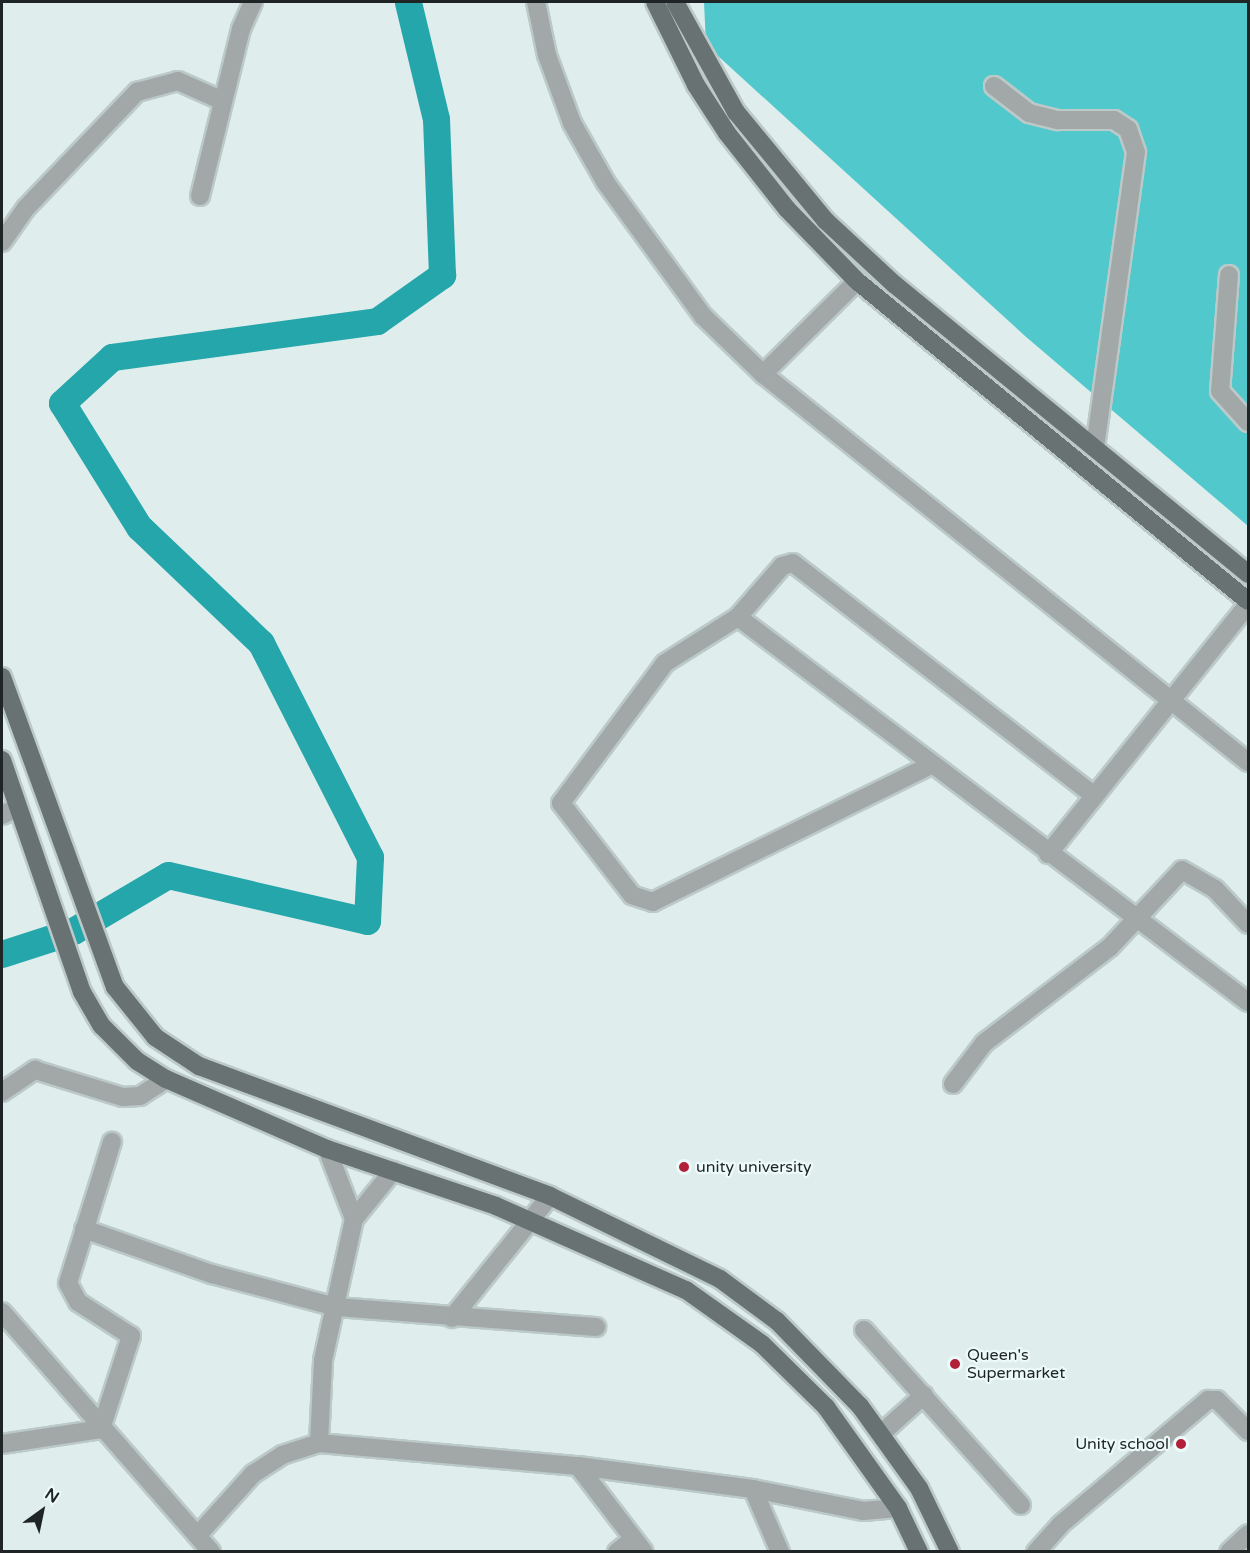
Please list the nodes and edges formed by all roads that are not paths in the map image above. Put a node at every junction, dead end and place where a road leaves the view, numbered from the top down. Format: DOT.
graph roads {
  1 [pos="253,2"];
  2 [pos="536,2"];
  3 [pos="655,2"];
  4 [pos="675,2"];
  5 [pos="994,86"];
  6 [pos="223,101"];
  7 [pos="200,196"];
  8 [pos="2,242"];
  9 [pos="1229,275"];
  10 [pos="857,281"];
  11 [pos="763,374"];
  12 [pos="1248,422"];
  13 [pos="1095,446"];
  14 [pos="1248,574"];
  15 [pos="1248,602"];
  16 [pos="738,617"];
  17 [pos="2,677"];
  18 [pos="1173,700"];
  19 [pos="2,760"];
  20 [pos="1248,762"];
  21 [pos="931,765"];
  22 [pos="1094,796"];
  23 [pos="10,812"];
  24 [pos="1048,854"];
  25 [pos="1137,920"];
  26 [pos="1248,924"];
  27 [pos="1248,1002"];
  28 [pos="166,1079"];
  29 [pos="953,1084"];
  30 [pos="2,1092"];
  31 [pos="112,1142"];
  32 [pos="327,1149"];
  33 [pos="393,1171"];
  34 [pos="550,1196"];
  35 [pos="354,1219"];
  36 [pos="528,1219"];
  37 [pos="84,1229"];
  38 [pos="336,1307"];
  39 [pos="2,1312"];
  40 [pos="452,1318"];
  41 [pos="596,1327"];
  42 [pos="864,1330"];
  43 [pos="924,1395"];
  44 [pos="101,1429"];
  45 [pos="1248,1431"];
  46 [pos="883,1432"];
  47 [pos="319,1443"];
  48 [pos="2,1444"];
  49 [pos="578,1466"];
  50 [pos="753,1489"];
  51 [pos="1021,1505"];
  52 [pos="898,1508"];
  53 [pos="1248,1534"];
  54 [pos="198,1535"];
  55 [pos="638,1545"];
  56 [pos="211,1551"];
  57 [pos="617,1551"];
  58 [pos="780,1551"];
  59 [pos="919,1551"];
  60 [pos="950,1551"];
  61 [pos="1036,1551"];
  62 [pos="1229,1551"];
  1 -- 6 [label="street"];
  2 -- 11 [label="street"];
  3 -- 10 [label="main road"];
  4 -- 13 [label="main road"];
  5 -- 13 [label="street"];
  6 -- 7 [label="street"];
  6 -- 8 [label="street"];
  9 -- 12 [label="street"];
  10 -- 11 [label="street"];
  10 -- 15 [label="main road"];
  11 -- 18 [label="street"];
  13 -- 14 [label="main road"];
  15 -- 18 [label="street"];
  16 -- 21 [label="street"];
  16 -- 21 [label="street"];
  16 -- 22 [label="street"];
  17 -- 34 [label="main road"];
  18 -- 20 [label="street"];
  18 -- 22 [label="street"];
  19 -- 23 [label="main road"];
  21 -- 24 [label="street"];
  22 -- 24 [label="street"];
  23 -- 28 [label="main road"];
  24 -- 25 [label="street"];
  25 -- 26 [label="street"];
  25 -- 27 [label="street"];
  25 -- 29 [label="street"];
  28 -- 30 [label="street"];
  28 -- 32 [label="main road"];
  31 -- 37 [label="street"];
  32 -- 33 [label="main road"];
  32 -- 35 [label="street"];
  33 -- 35 [label="street"];
  33 -- 36 [label="main road"];
  34 -- 36 [label="street"];
  34 -- 46 [label="main road"];
  35 -- 38 [label="street"];
  36 -- 40 [label="street"];
  36 -- 52 [label="main road"];
  37 -- 38 [label="street"];
  37 -- 44 [label="street"];
  38 -- 40 [label="street"];
  38 -- 47 [label="street"];
  39 -- 44 [label="street"];
  40 -- 41 [label="street"];
  42 -- 43 [label="street"];
  43 -- 46 [label="street"];
  43 -- 51 [label="street"];
  44 -- 48 [label="street"];
  44 -- 54 [label="street"];
  45 -- 61 [label="street"];
  46 -- 60 [label="main road"];
  47 -- 49 [label="street"];
  47 -- 54 [label="street"];
  49 -- 50 [label="street"];
  49 -- 55 [label="street"];
  50 -- 52 [label="street"];
  50 -- 58 [label="street"];
  52 -- 59 [label="main road"];
  53 -- 62 [label="street"];
  54 -- 56 [label="street"];
  55 -- 57 [label="street"];
}
